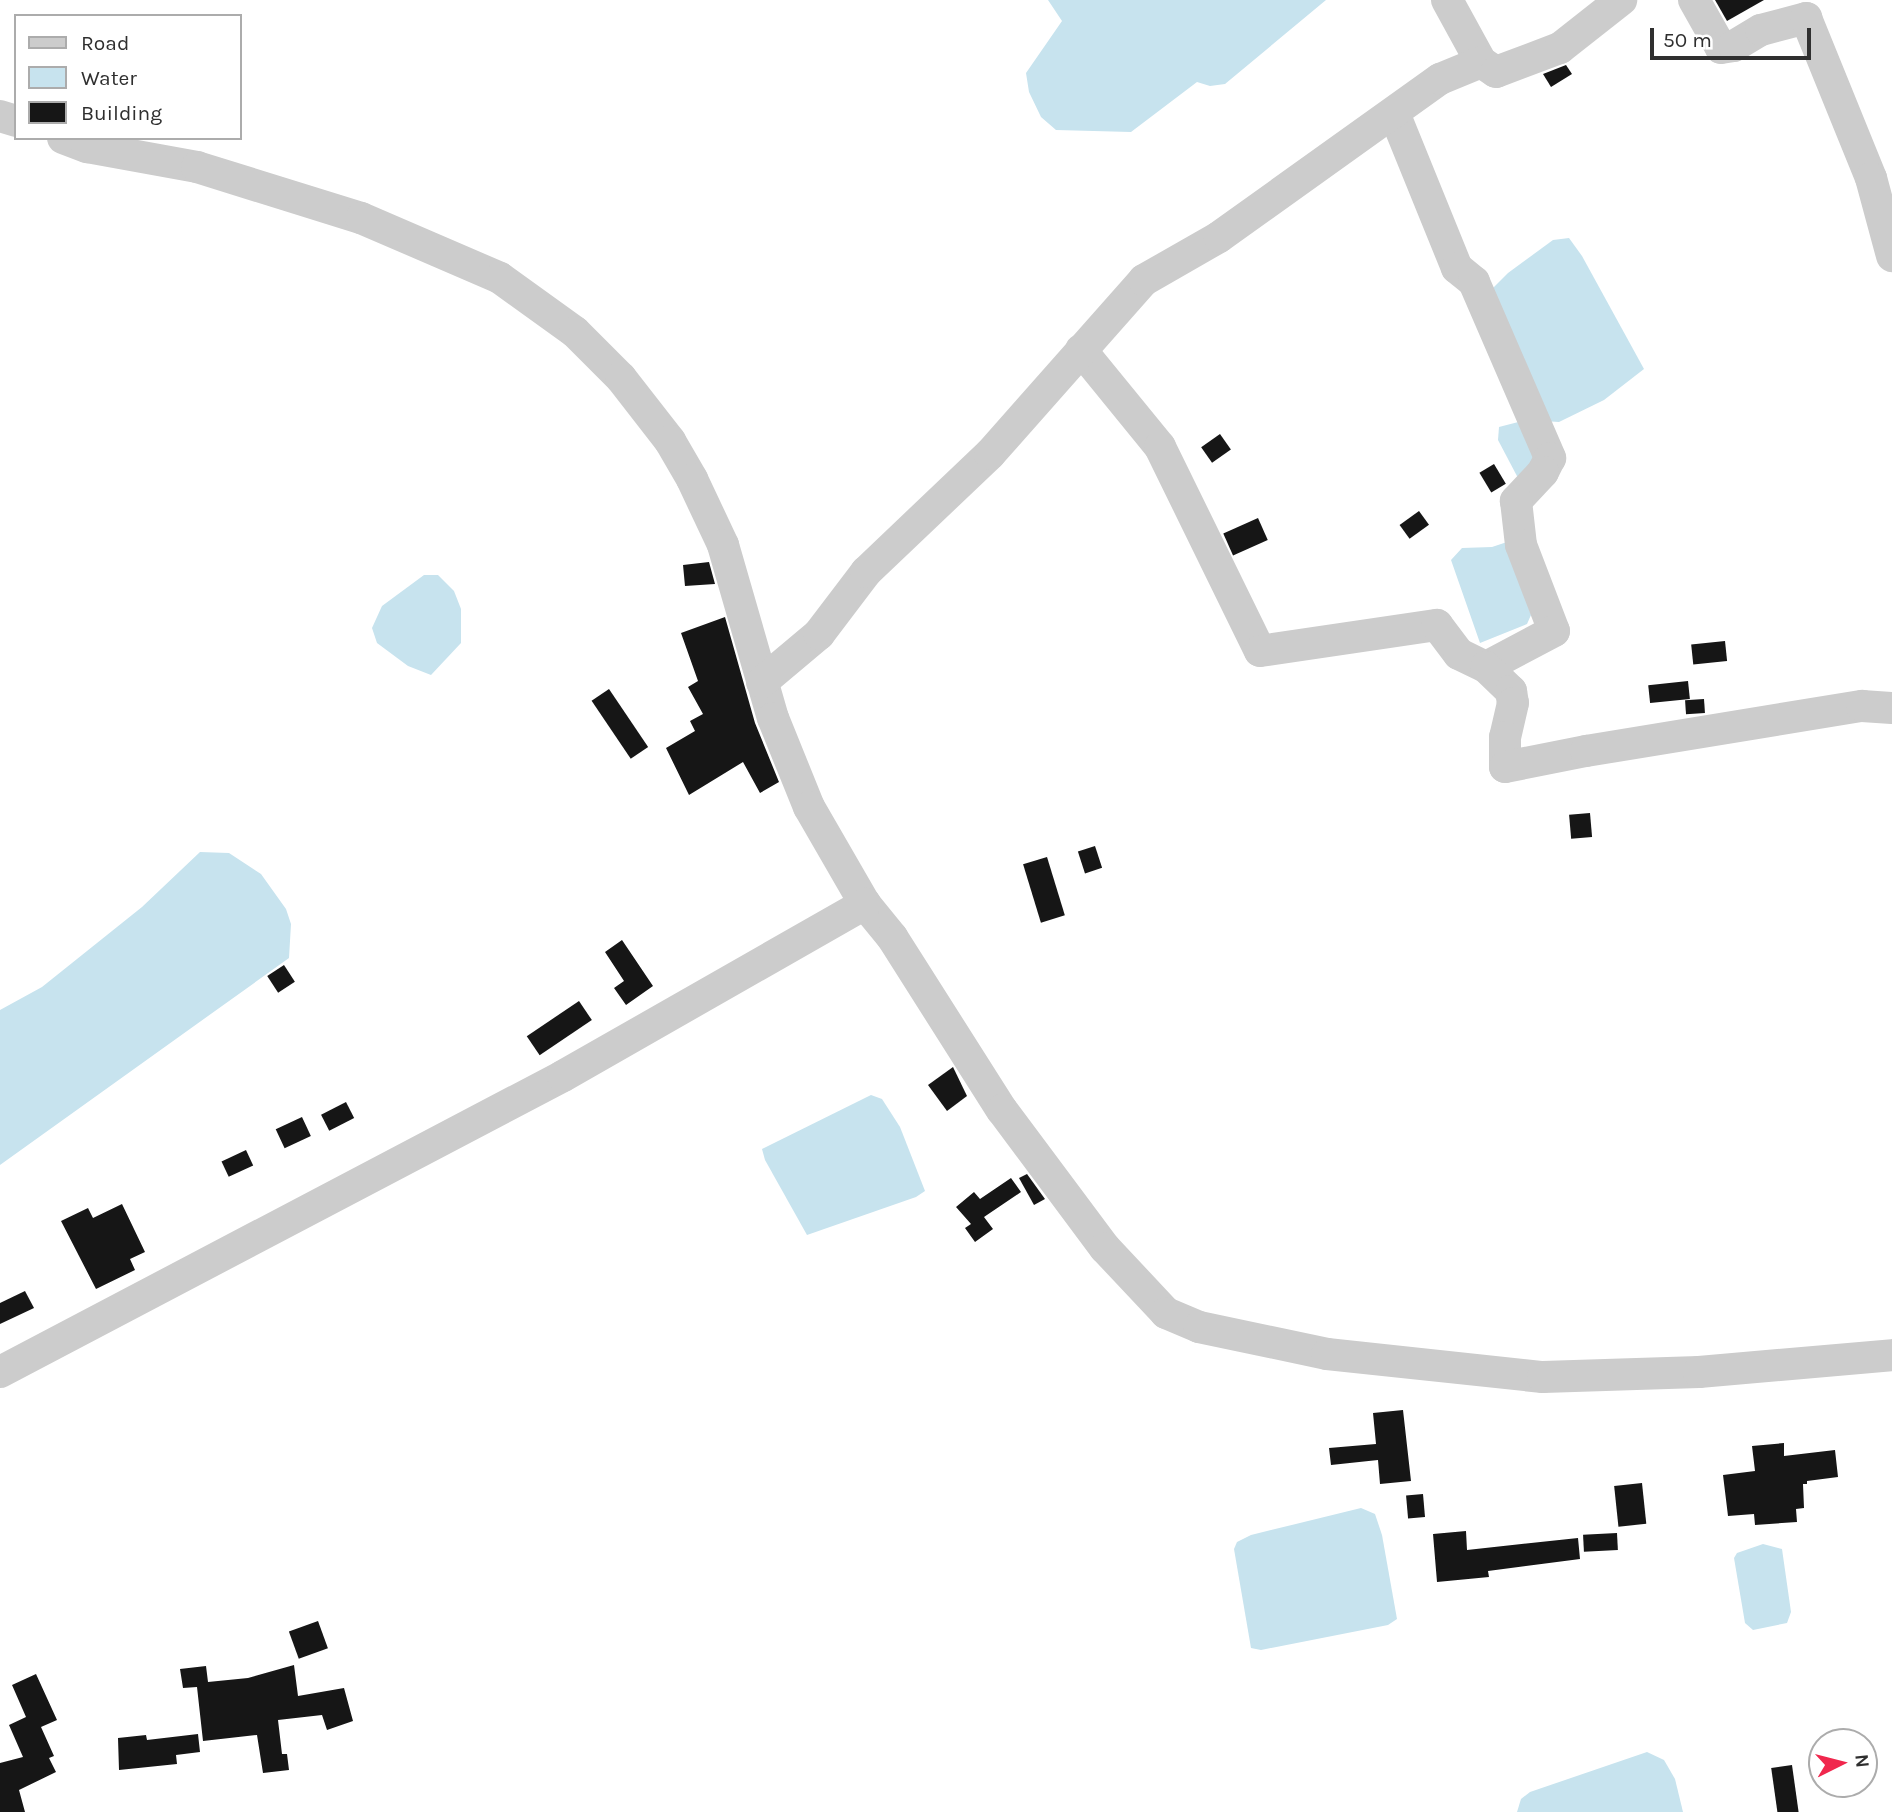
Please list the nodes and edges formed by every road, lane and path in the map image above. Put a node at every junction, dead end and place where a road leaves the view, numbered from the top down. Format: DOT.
graph roads {
  1 [pos="1447,0"];
  2 [pos="1622,0"];
  3 [pos="1694,0"];
  4 [pos="1480,62"];
  5 [pos="1394,113"];
  6 [pos="68,140"];
  7 [pos="1892,256"];
  8 [pos="1081,350"];
  9 [pos="1486,667"];
  10 [pos="762,682"];
  11 [pos="1892,708"];
  12 [pos="865,904"];
  13 [pos="1892,1355"];
  14 [pos="0,1372"];
  1 -- 4 [label="street"];
  2 -- 4 [label="street"];
  3 -- 7 [label="street"];
  4 -- 5 [label="street"];
  5 -- 8 [label="street"];
  5 -- 9 [label="street"];
  6 -- 10 [label="street"];
  8 -- 9 [label="street"];
  8 -- 10 [label="street"];
  9 -- 11 [label="street"];
  10 -- 12 [label="street"];
  12 -- 13 [label="street"];
  12 -- 14 [label="street"];
}
